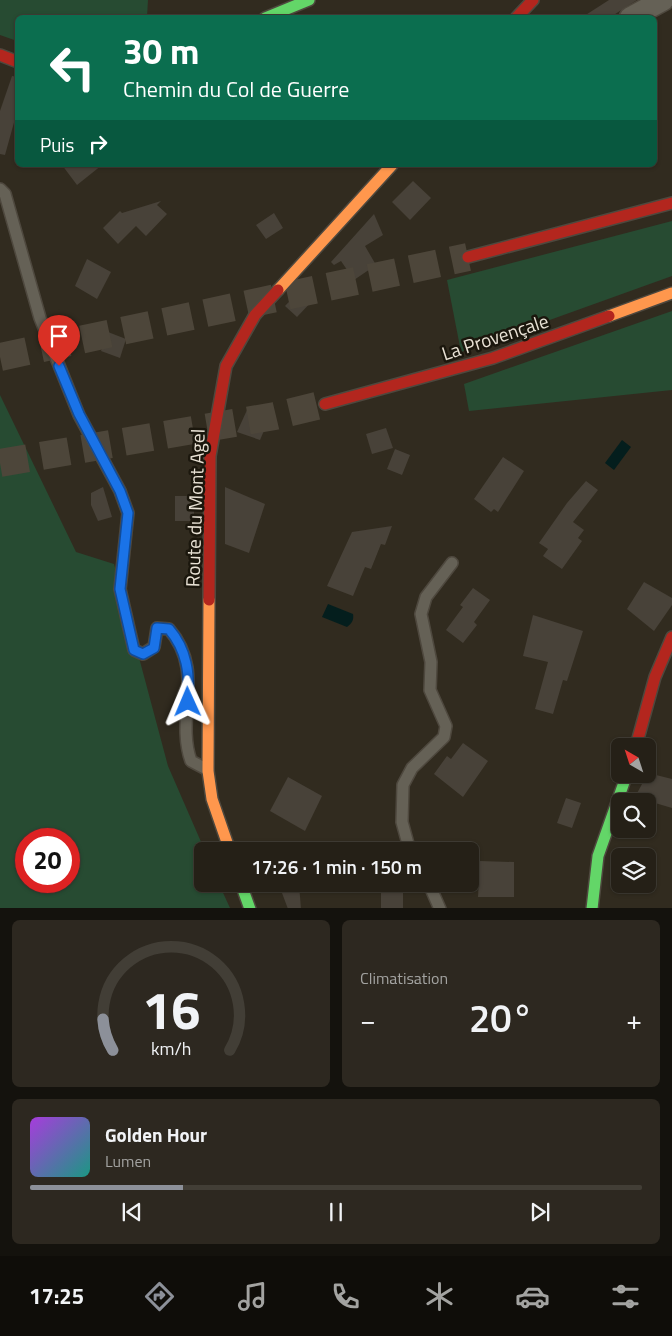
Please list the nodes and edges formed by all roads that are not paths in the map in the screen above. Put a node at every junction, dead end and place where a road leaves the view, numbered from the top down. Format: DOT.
graph roads {
  1 [pos="308,0"];
  2 [pos="533,0"];
  3 [pos="663,0"];
  4 [pos="272,15"];
  5 [pos="519,15"];
  6 [pos="636,15"];
  7 [pos="0,55"];
  8 [pos="15,61"];
  9 [pos="390,167"];
  10 [pos="0,189"];
  11 [pos="672,203"];
  12 [pos="468,257"];
  13 [pos="672,293"];
  14 [pos="325,404"];
  15 [pos="452,563"];
  16 [pos="672,637"];
  17 [pos="639,738"];
  18 [pos="208,771"];
  19 [pos="622,783"];
  20 [pos="227,842"];
  21 [pos="408,842"];
  22 [pos="244,892"];
  23 [pos="433,892"];
  24 [pos="250,908"];
  25 [pos="440,908"];
  26 [pos="592,908"];
  1 -- 4 [label="main road"];
  2 -- 5 [label="main road"];
  3 -- 6 [label="street"];
  7 -- 8 [label="main road"];
  9 -- 18 [label="main road, Route du Mont Agel"];
  10 -- 18 [label="lane"];
  11 -- 12 [label="main road"];
  13 -- 14 [label="main road, La Provençale"];
  15 -- 21 [label="lane"];
  16 -- 17 [label="main road"];
  18 -- 20 [label="main road, Route du Mont Agel"];
  19 -- 26 [label="main road"];
  22 -- 24 [label="main road"];
  23 -- 25 [label="lane"];
}
